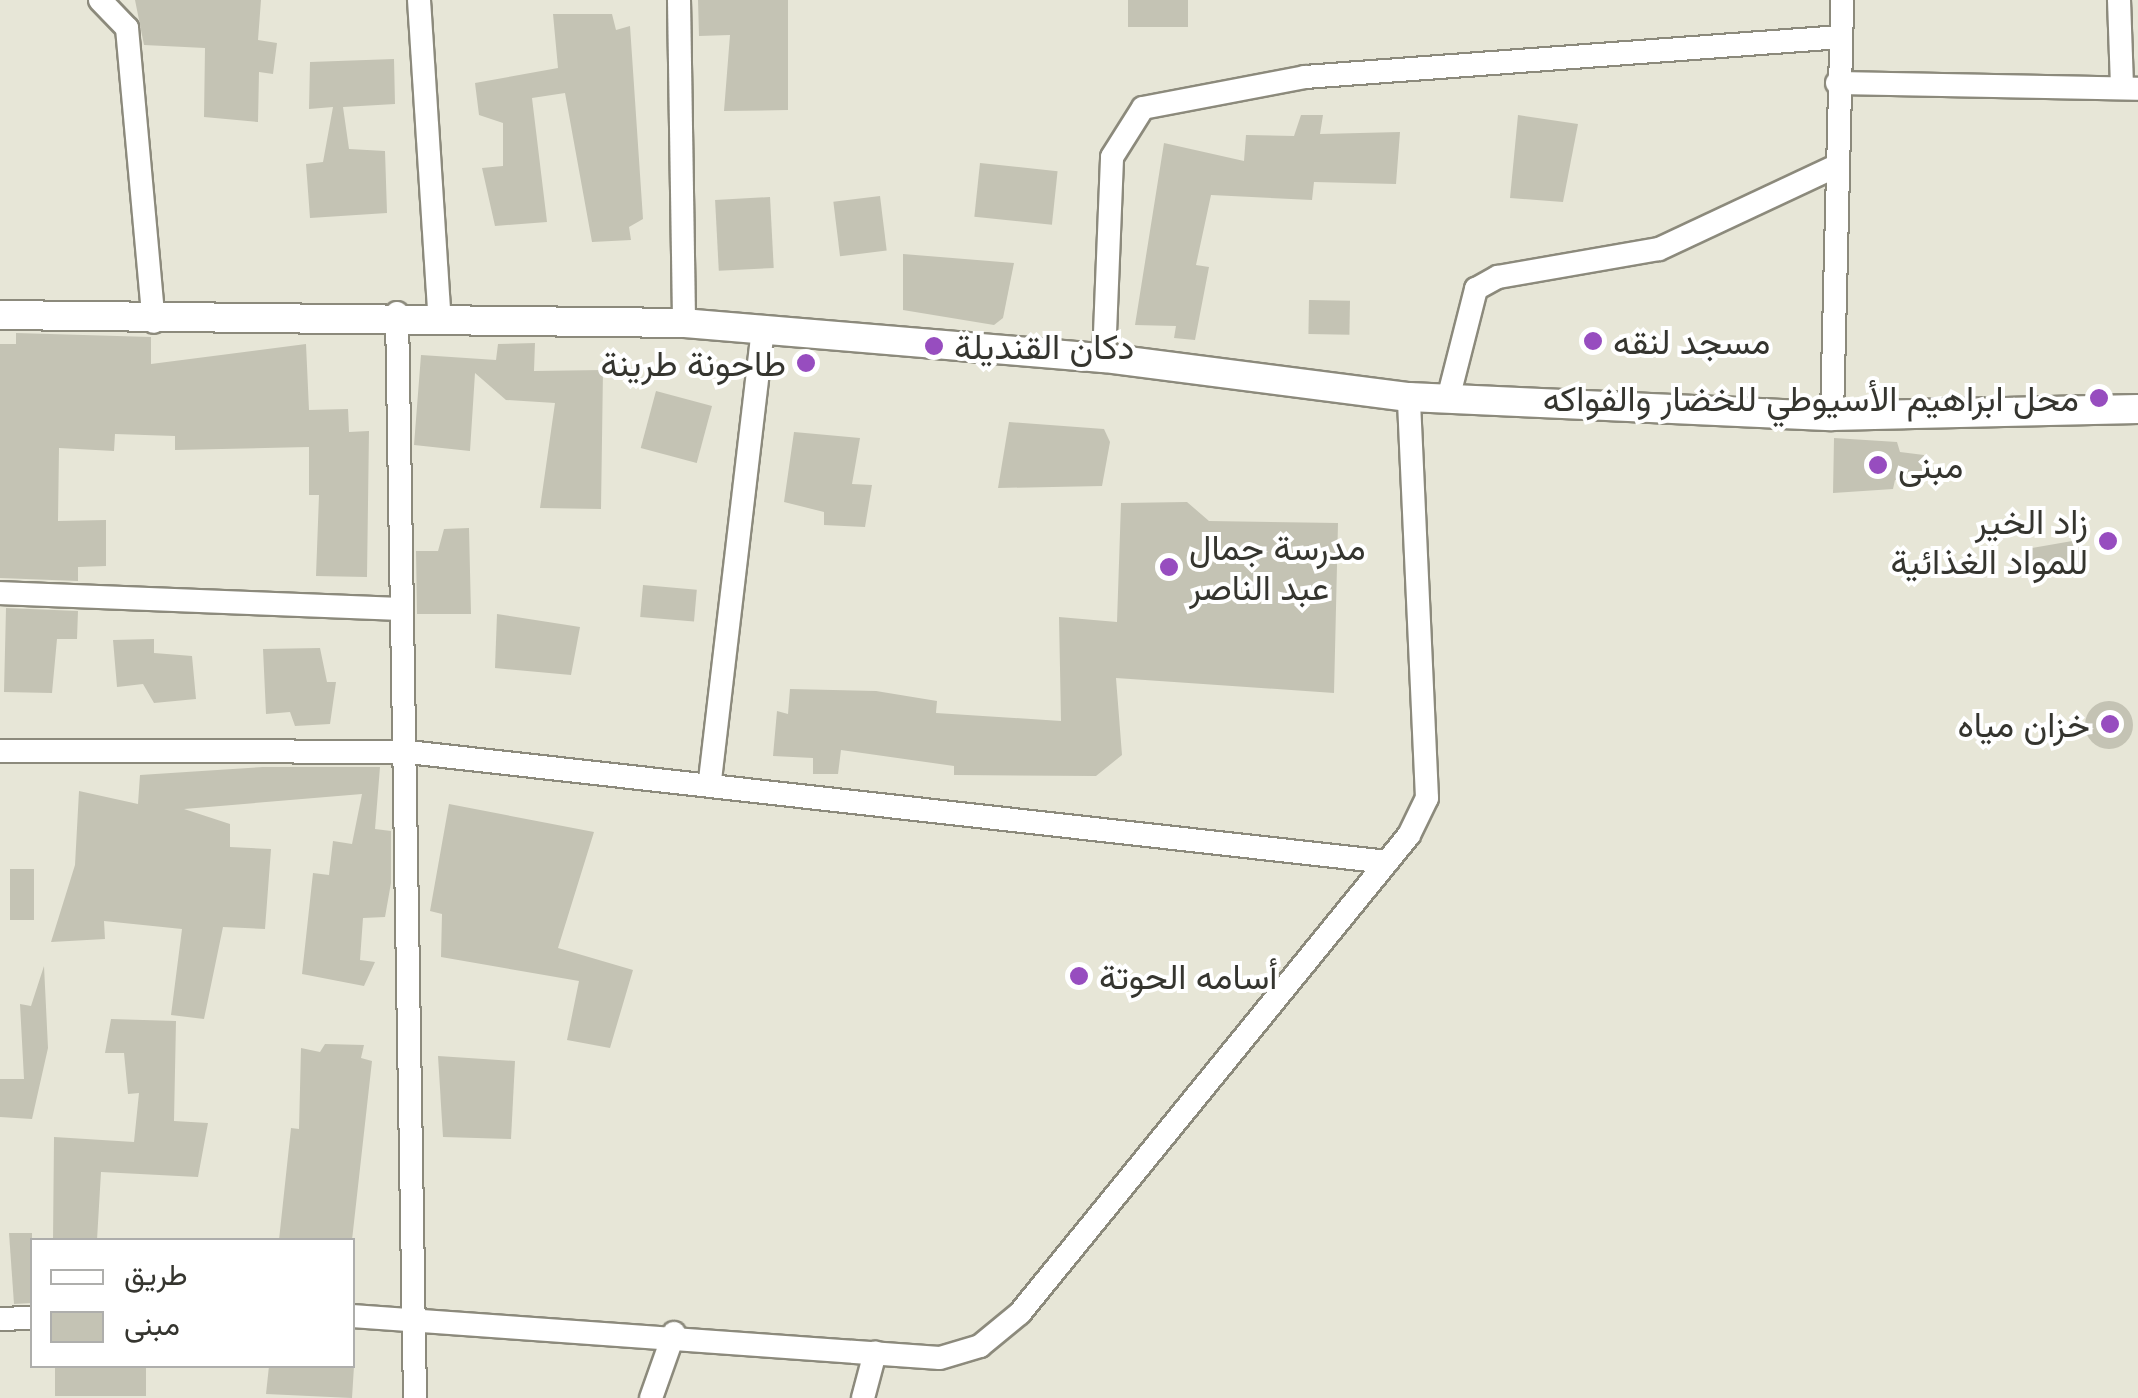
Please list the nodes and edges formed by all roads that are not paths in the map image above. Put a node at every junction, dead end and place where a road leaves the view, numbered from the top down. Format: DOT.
graph roads {
  1 [pos="100,0"];
  2 [pos="419,0"];
  3 [pos="679,0"];
  4 [pos="1842,0"];
  5 [pos="2119,0"];
  6 [pos="1840,37"];
  7 [pos="1837,83"];
  8 [pos="2130,88"];
  9 [pos="1834,166"];
  10 [pos="439,313"];
  11 [pos="0,314"];
  12 [pos="398,314"];
  13 [pos="154,322"];
  14 [pos="684,322"];
  15 [pos="762,328"];
  16 [pos="1104,358"];
  17 [pos="1409,397"];
  18 [pos="1448,399"];
  19 [pos="2138,409"];
  20 [pos="1832,416"];
  21 [pos="0,593"];
  22 [pos="396,609"];
  23 [pos="0,751"];
  24 [pos="408,752"];
  25 [pos="710,780"];
  26 [pos="1386,862"];
  27 [pos="355,1316"];
  28 [pos="417,1316"];
  29 [pos="30,1318"];
  30 [pos="0,1319"];
  31 [pos="674,1333"];
  32 [pos="875,1353"];
  33 [pos="416,1398"];
  34 [pos="651,1398"];
  35 [pos="863,1398"];
  1 -- 13 [label="street"];
  2 -- 10 [label="street"];
  3 -- 14 [label="street"];
  4 -- 6 [label="street"];
  5 -- 8 [label="street"];
  6 -- 7 [label="street"];
  6 -- 16 [label="street"];
  7 -- 8 [label="street"];
  7 -- 9 [label="street"];
  9 -- 18 [label="street"];
  9 -- 20 [label="street"];
  10 -- 12 [label="street"];
  10 -- 14 [label="street"];
  11 -- 13 [label="street"];
  12 -- 13 [label="street"];
  12 -- 22 [label="street"];
  14 -- 15 [label="street"];
  15 -- 16 [label="street"];
  15 -- 25 [label="street"];
  16 -- 17 [label="street"];
  17 -- 18 [label="street"];
  17 -- 26 [label="street"];
  18 -- 20 [label="street"];
  19 -- 20 [label="street"];
  21 -- 22 [label="street"];
  22 -- 24 [label="street"];
  23 -- 24 [label="street"];
  24 -- 25 [label="street"];
  24 -- 28 [label="street"];
  25 -- 26 [label="street"];
  26 -- 32 [label="street"];
  27 -- 28 [label="street"];
  28 -- 31 [label="street"];
  28 -- 33 [label="street"];
  29 -- 30 [label="street"];
  31 -- 32 [label="street"];
  31 -- 34 [label="street"];
  32 -- 35 [label="street"];
}
